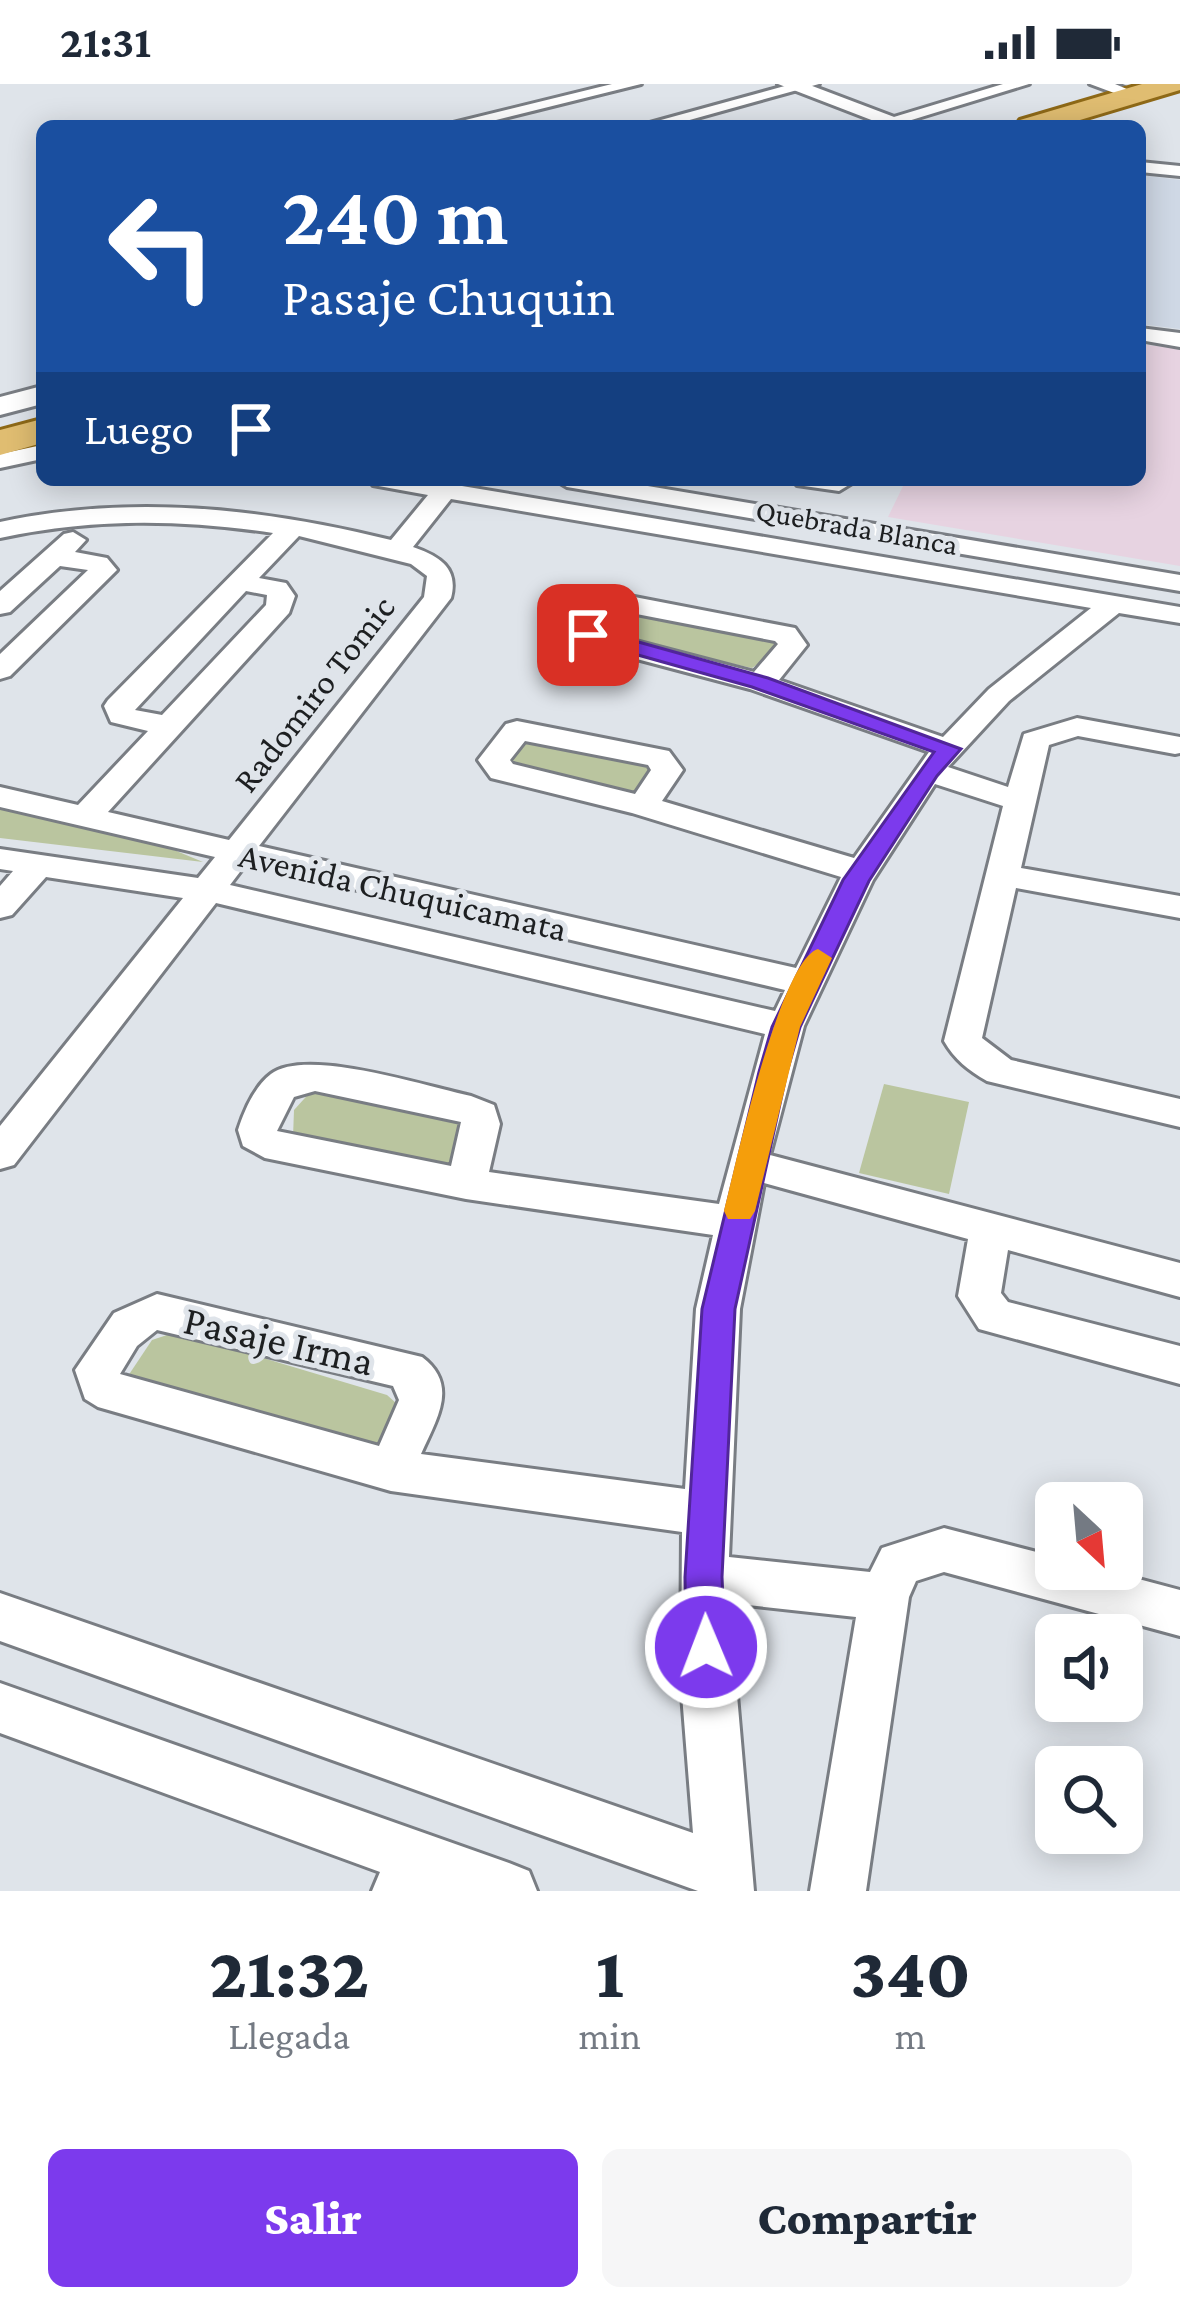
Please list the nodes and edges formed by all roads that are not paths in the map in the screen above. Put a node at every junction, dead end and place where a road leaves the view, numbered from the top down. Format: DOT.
graph roads {
  1 [pos="633,84"];
  2 [pos="1022,84"];
  3 [pos="1098,84"];
  4 [pos="1172,84"];
  5 [pos="799,85"];
  6 [pos="1180,94"];
  7 [pos="1132,95"];
  8 [pos="476,120"];
  9 [pos="670,120"];
  10 [pos="882,120"];
  11 [pos="904,120"];
  12 [pos="1050,120"];
  13 [pos="1091,120"];
  14 [pos="1146,168"];
  15 [pos="1180,171"];
  16 [pos="1146,335"];
  17 [pos="1180,340"];
  18 [pos="36,396"];
  19 [pos="0,406"];
  20 [pos="36,417"];
  21 [pos="0,427"];
  22 [pos="36,432"];
  23 [pos="36,442"];
  24 [pos="0,443"];
  25 [pos="36,453"];
  26 [pos="0,461"];
  27 [pos="449,486"];
  28 [pos="456,486"];
  29 [pos="603,486"];
  30 [pos="103,514"];
  31 [pos="291,529"];
  32 [pos="0,530"];
  33 [pos="398,548"];
  34 [pos="55,556"];
  35 [pos="240,582"];
  36 [pos="1180,583"];
  37 [pos="1113,604"];
  38 [pos="0,606"];
  39 [pos="1180,615"];
  40 [pos="1,667"];
  41 [pos="760,682"];
  42 [pos="170,726"];
  43 [pos="1178,744"];
  44 [pos="939,760"];
  45 [pos="0,797"];
  46 [pos="1020,801"];
  47 [pos="644,806"];
  48 [pos="87,815"];
  49 [pos="239,855"];
  50 [pos="0,859"];
  51 [pos="37,866"];
  52 [pos="862,872"];
  53 [pos="1002,875"];
  54 [pos="211,891"];
  55 [pos="0,907"];
  56 [pos="1180,907"];
  57 [pos="806,983"];
  58 [pos="786,1027"];
  59 [pos="1179,1110"];
  60 [pos="0,1154"];
  61 [pos="748,1164"];
  62 [pos="466,1184"];
  63 [pos="737,1222"];
  64 [pos="991,1228"];
  65 [pos="1180,1280"];
  66 [pos="1180,1365"];
  67 [pos="391,1470"];
  68 [pos="710,1514"];
  69 [pos="704,1577"];
  70 [pos="891,1581"];
  71 [pos="1180,1613"];
  72 [pos="0,1617"];
  73 [pos="0,1708"];
  74 [pos="407,1873"];
  75 [pos="725,1881"];
  76 [pos="508,1891"];
  77 [pos="838,1891"];
  1 -- 8 [label="street"];
  2 -- 11 [label="street"];
  3 -- 7 [label="street"];
  4 -- 7 [label="main road"];
  5 -- 9 [label="street"];
  5 -- 10 [label="street"];
  6 -- 13 [label="main road"];
  7 -- 12 [label="main road"];
  14 -- 15 [label="street"];
  16 -- 17 [label="street"];
  18 -- 19 [label="street"];
  20 -- 21 [label="main road"];
  22 -- 24 [label="main road"];
  23 -- 24 [label="street"];
  25 -- 26 [label="street"];
  27 -- 33 [label="street"];
  28 -- 37 [label="street, Quebrada Blanca"];
  29 -- 36 [label="street"];
  30 -- 31 [label="street, Radomiro Tomic"];
  30 -- 32 [label="street, Radomiro Tomic"];
  30 -- 34 [label="street"];
  31 -- 33 [label="street, Radomiro Tomic"];
  31 -- 35 [label="street"];
  33 -- 49 [label="street, Radomiro Tomic"];
  34 -- 38 [label="street"];
  34 -- 40 [label="street"];
  35 -- 42 [label="street"];
  35 -- 42 [label="street"];
  37 -- 39 [label="street, Quebrada Blanca"];
  37 -- 44 [label="street"];
  41 -- 41 [label="street"];
  41 -- 44 [label="street"];
  42 -- 48 [label="street"];
  43 -- 46 [label="street"];
  44 -- 46 [label="street"];
  44 -- 52 [label="street"];
  45 -- 48 [label="street, Avenida Chuquicamata"];
  46 -- 53 [label="street"];
  47 -- 47 [label="street"];
  47 -- 52 [label="street"];
  48 -- 49 [label="street, Avenida Chuquicamata"];
  49 -- 54 [label="street, Radomiro Tomic"];
  49 -- 57 [label="street, Avenida Chuquicamata"];
  50 -- 51 [label="street, Avenida Chuquicamata"];
  51 -- 54 [label="street, Avenida Chuquicamata"];
  51 -- 55 [label="street"];
  52 -- 57 [label="street"];
  53 -- 56 [label="street"];
  53 -- 59 [label="street"];
  54 -- 58 [label="street, Avenida Chuquicamata"];
  54 -- 60 [label="street, Radomiro Tomic"];
  57 -- 58 [label="street"];
  58 -- 61 [label="street"];
  61 -- 63 [label="street"];
  61 -- 64 [label="street"];
  62 -- 62 [label="street"];
  62 -- 63 [label="street"];
  63 -- 68 [label="street"];
  64 -- 65 [label="street"];
  64 -- 66 [label="street"];
  67 -- 67 [label="street, Pasaje Irma"];
  67 -- 68 [label="street, Pasaje Irma"];
  68 -- 69 [label="street"];
  69 -- 70 [label="street"];
  69 -- 75 [label="street"];
  70 -- 71 [label="street"];
  70 -- 77 [label="street"];
  72 -- 75 [label="street"];
  73 -- 74 [label="street"];
  74 -- 76 [label="street"];
}
